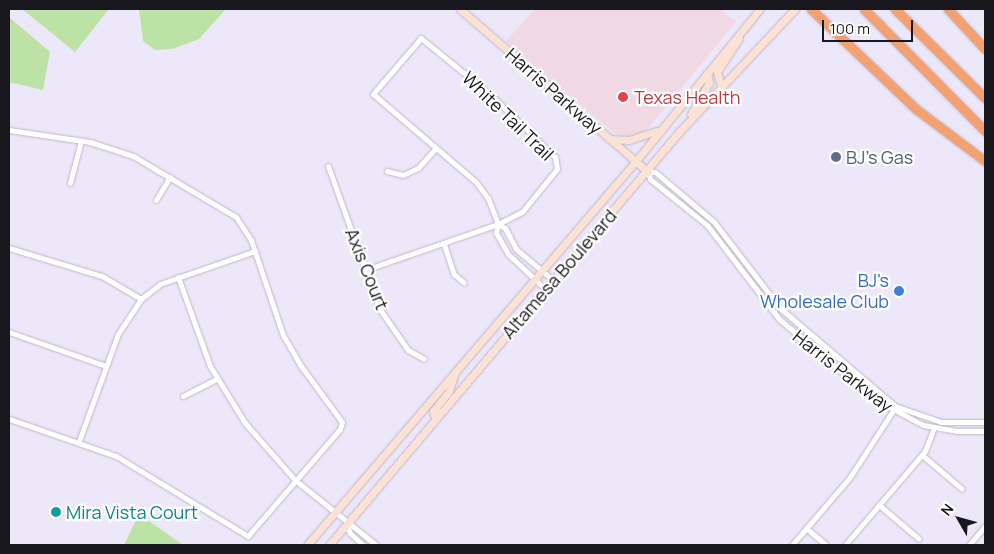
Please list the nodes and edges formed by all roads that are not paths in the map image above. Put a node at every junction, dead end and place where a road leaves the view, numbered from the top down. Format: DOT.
graph roads {
  1 [pos="460,9"];
  2 [pos="760,9"];
  3 [pos="795,9"];
  4 [pos="811,9"];
  5 [pos="864,9"];
  6 [pos="895,9"];
  7 [pos="948,9"];
  8 [pos="751,18"];
  9 [pos="985,49"];
  10 [pos="707,73"];
  11 [pos="720,86"];
  12 [pos="985,98"];
  13 [pos="690,119"];
  14 [pos="9,130"];
  15 [pos="660,130"];
  16 [pos="985,131"];
  17 [pos="609,139"];
  18 [pos="81,141"];
  19 [pos="436,148"];
  20 [pos="985,161"];
  21 [pos="635,162"];
  22 [pos="328,166"];
  23 [pos="388,171"];
  24 [pos="648,172"];
  25 [pos="170,177"];
  26 [pos="70,183"];
  27 [pos="156,200"];
  28 [pos="498,224"];
  29 [pos="719,227"];
  30 [pos="713,232"];
  31 [pos="444,244"];
  32 [pos="9,248"];
  33 [pos="255,251"];
  34 [pos="365,270"];
  35 [pos="542,271"];
  36 [pos="178,277"];
  37 [pos="535,280"];
  38 [pos="553,280"];
  39 [pos="464,283"];
  40 [pos="545,289"];
  41 [pos="141,299"];
  42 [pos="805,331"];
  43 [pos="9,332"];
  44 [pos="800,338"];
  45 [pos="424,359"];
  46 [pos="106,366"];
  47 [pos="455,372"];
  48 [pos="217,379"];
  49 [pos="183,396"];
  50 [pos="894,409"];
  51 [pos="9,418"];
  52 [pos="436,419"];
  53 [pos="985,422"];
  54 [pos="934,428"];
  55 [pos="985,431"];
  56 [pos="79,441"];
  57 [pos="922,455"];
  58 [pos="295,480"];
  59 [pos="962,489"];
  60 [pos="880,505"];
  61 [pos="333,514"];
  62 [pos="346,524"];
  63 [pos="985,526"];
  64 [pos="806,528"];
  65 [pos="919,539"];
  66 [pos="307,545"];
  67 [pos="329,545"];
  68 [pos="363,545"];
  69 [pos="376,545"];
  70 [pos="792,545"];
  71 [pos="826,545"];
  72 [pos="845,545"];
  73 [pos="968,545"];
  1 -- 17 [label="main road, Harris Parkway"];
  2 -- 8 [label="main road, Altamesa Boulevard"];
  3 -- 11 [label="main road, Altamesa Boulevard"];
  4 -- 20 [label="highway"];
  5 -- 16 [label="highway"];
  6 -- 12 [label="highway"];
  7 -- 9 [label="highway"];
  8 -- 10 [label="main road, Altamesa Boulevard"];
  8 -- 11 [label="main road"];
  10 -- 13 [label="main road"];
  10 -- 15 [label="main road, Altamesa Boulevard"];
  11 -- 13 [label="main road, Altamesa Boulevard"];
  13 -- 24 [label="main road, Altamesa Boulevard"];
  14 -- 18 [label="street"];
  15 -- 17 [label="main road"];
  15 -- 21 [label="main road, Altamesa Boulevard"];
  17 -- 21 [label="main road, Harris Parkway"];
  18 -- 25 [label="street"];
  18 -- 26 [label="street"];
  19 -- 23 [label="street"];
  19 -- 28 [label="street"];
  19 -- 28 [label="street, White Tail Trail"];
  21 -- 24 [label="main road, Harris Parkway"];
  21 -- 35 [label="main road, Altamesa Boulevard"];
  22 -- 34 [label="street, Axis Court"];
  24 -- 29 [label="street, Harris Parkway"];
  24 -- 30 [label="street, Harris Parkway"];
  24 -- 38 [label="main road, Altamesa Boulevard"];
  25 -- 27 [label="street"];
  25 -- 33 [label="street"];
  28 -- 31 [label="street, White Tail Trail"];
  28 -- 35 [label="street"];
  28 -- 37 [label="street"];
  29 -- 30 [label="street"];
  29 -- 42 [label="street, Harris Parkway"];
  30 -- 44 [label="street, Harris Parkway"];
  31 -- 34 [label="street, White Tail Trail"];
  31 -- 39 [label="street"];
  32 -- 41 [label="street"];
  33 -- 36 [label="street"];
  33 -- 58 [label="street"];
  34 -- 45 [label="street, Axis Court"];
  35 -- 37 [label="main road, Altamesa Boulevard"];
  35 -- 38 [label="street"];
  36 -- 41 [label="street"];
  36 -- 48 [label="street"];
  37 -- 40 [label="street"];
  37 -- 47 [label="main road, Altamesa Boulevard"];
  38 -- 40 [label="main road, Altamesa Boulevard"];
  40 -- 52 [label="main road, Altamesa Boulevard"];
  41 -- 46 [label="street"];
  42 -- 44 [label="street"];
  42 -- 50 [label="street, Harris Parkway"];
  43 -- 46 [label="street"];
  44 -- 50 [label="street, Harris Parkway"];
  46 -- 56 [label="street"];
  47 -- 52 [label="main road"];
  47 -- 61 [label="main road, Altamesa Boulevard"];
  48 -- 49 [label="street"];
  48 -- 58 [label="street"];
  50 -- 53 [label="street, Harris Parkway"];
  50 -- 54 [label="street, Harris Parkway"];
  50 -- 64 [label="street"];
  51 -- 56 [label="street"];
  52 -- 62 [label="main road, Altamesa Boulevard"];
  54 -- 55 [label="street, Harris Parkway"];
  54 -- 57 [label="street"];
  56 -- 58 [label="street"];
  57 -- 59 [label="street"];
  57 -- 60 [label="street"];
  58 -- 61 [label="street"];
  60 -- 65 [label="street"];
  60 -- 72 [label="street"];
  61 -- 62 [label="street"];
  61 -- 66 [label="main road, Altamesa Boulevard"];
  62 -- 67 [label="main road, Altamesa Boulevard"];
  62 -- 68 [label="street"];
  62 -- 69 [label="street"];
  63 -- 73 [label="street"];
  64 -- 70 [label="street"];
  64 -- 71 [label="street"];
}
